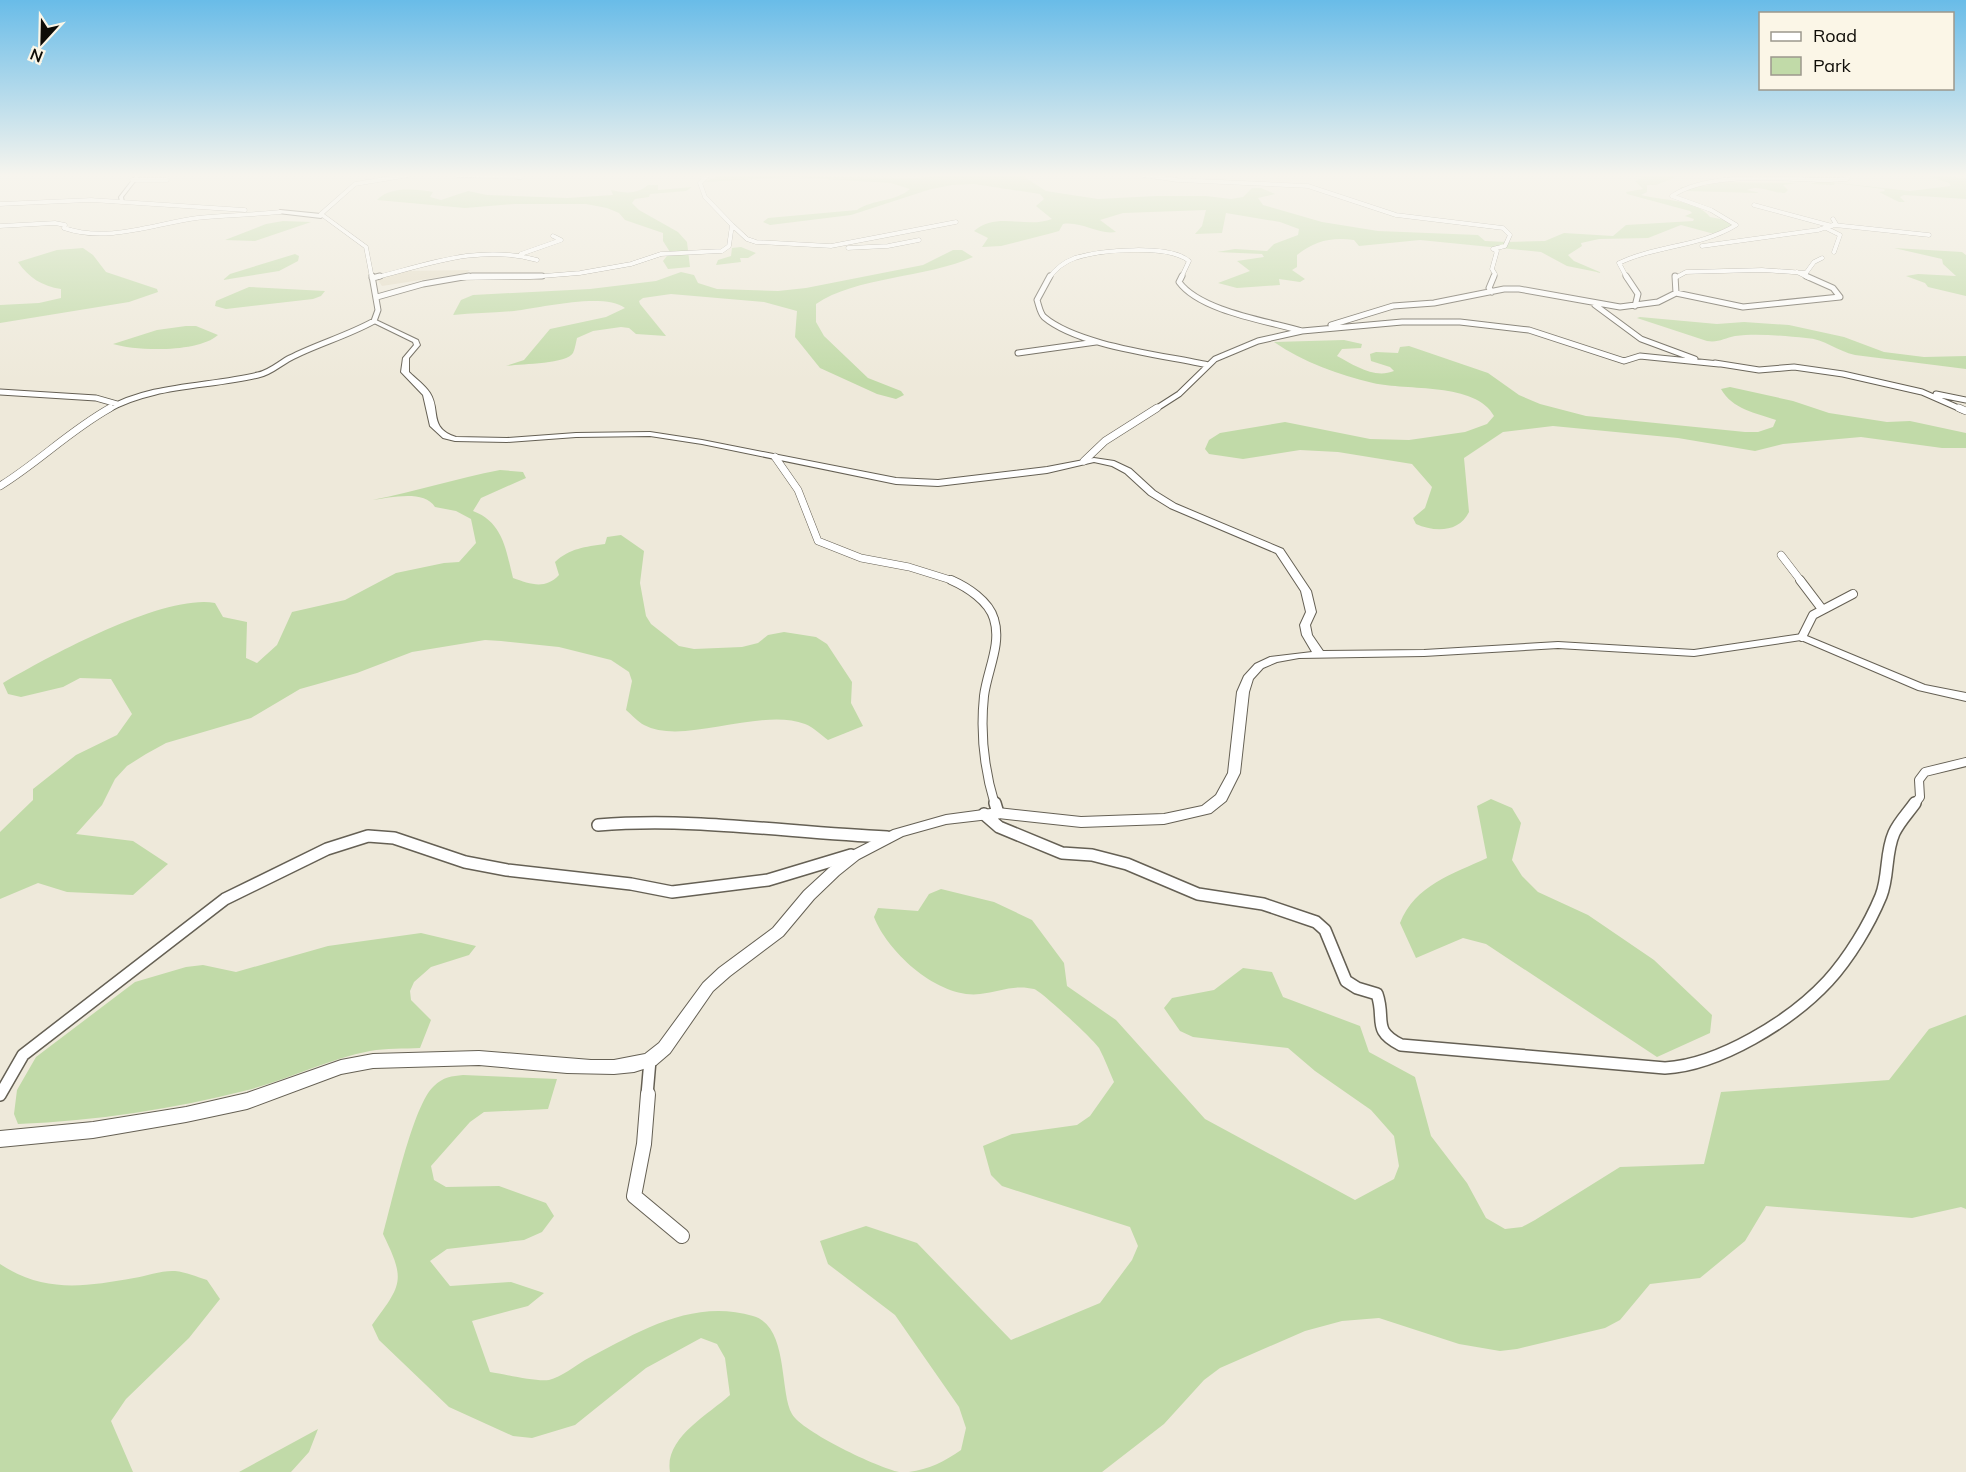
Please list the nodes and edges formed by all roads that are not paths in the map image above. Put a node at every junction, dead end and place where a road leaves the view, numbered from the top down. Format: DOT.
graph roads {
  1 [pos="730,243"];
  2 [pos="364,244"];
  3 [pos="550,244"];
  4 [pos="786,244"];
  5 [pos="844,244"];
  6 [pos="895,244"];
  7 [pos="1506,244"];
  8 [pos="1688,244"];
  9 [pos="1708,244"];
  10 [pos="1837,244"];
  11 [pos="816,246"];
  12 [pos="1670,248"];
  13 [pos="1834,252"];
  14 [pos="521,254"];
  15 [pos="1822,258"];
  16 [pos="537,260"];
  17 [pos="1797,272"];
  18 [pos="372,278"];
  19 [pos="1492,292"];
  20 [pos="1676,293"];
  21 [pos="377,297"];
  22 [pos="1595,304"];
  23 [pos="1635,306"];
  24 [pos="374,321"];
  25 [pos="1310,330"];
  26 [pos="1302,331"];
  27 [pos="1099,342"];
  28 [pos="1017,352"];
  29 [pos="1719,364"];
  30 [pos="1208,365"];
  31 [pos="0,392"];
  32 [pos="1922,392"];
  33 [pos="1966,400"];
  34 [pos="117,404"];
  35 [pos="1966,411"];
  36 [pos="775,457"];
  37 [pos="1084,461"];
  38 [pos="0,486"];
  39 [pos="1781,555"];
  40 [pos="1853,594"];
  41 [pos="1822,609"];
  42 [pos="1802,637"];
  43 [pos="1319,654"];
  44 [pos="1966,697"];
  45 [pos="1966,762"];
  46 [pos="998,813"];
  47 [pos="984,814"];
  48 [pos="598,825"];
  49 [pos="886,837"];
  50 [pos="860,853"];
  51 [pos="650,1060"];
  52 [pos="0,1095"];
  53 [pos="0,1139"];
  54 [pos="682,1236"];
  1 -- 21 [label="street"];
  2 -- 18 [label="street"];
  3 -- 14 [label="street"];
  4 -- 11 [label="street"];
  5 -- 11 [label="street"];
  6 -- 11 [label="street"];
  7 -- 19 [label="street"];
  8 -- 12 [label="street"];
  9 -- 12 [label="street"];
  10 -- 13 [label="street"];
  12 -- 23 [label="street"];
  14 -- 16 [label="street"];
  14 -- 18 [label="street"];
  15 -- 17 [label="street"];
  17 -- 20 [label="street"];
  17 -- 20 [label="street"];
  18 -- 21 [label="street"];
  19 -- 22 [label="street"];
  19 -- 25 [label="street"];
  20 -- 23 [label="street"];
  21 -- 24 [label="street"];
  22 -- 23 [label="street"];
  22 -- 29 [label="street"];
  24 -- 34 [label="street"];
  24 -- 36 [label="street"];
  25 -- 26 [label="street"];
  25 -- 29 [label="street"];
  26 -- 27 [label="street"];
  26 -- 30 [label="street"];
  27 -- 28 [label="street"];
  27 -- 30 [label="street"];
  29 -- 32 [label="street"];
  30 -- 37 [label="street"];
  31 -- 34 [label="street"];
  32 -- 33 [label="street"];
  32 -- 35 [label="street"];
  34 -- 38 [label="street"];
  36 -- 37 [label="street"];
  36 -- 46 [label="street"];
  37 -- 43 [label="street"];
  39 -- 41 [label="street"];
  40 -- 41 [label="street"];
  41 -- 42 [label="street"];
  42 -- 43 [label="street"];
  42 -- 44 [label="street"];
  43 -- 46 [label="street"];
  45 -- 47 [label="street"];
  46 -- 47 [label="street"];
  47 -- 49 [label="street"];
  48 -- 49 [label="street"];
  49 -- 50 [label="street"];
  50 -- 51 [label="street"];
  50 -- 52 [label="street"];
  51 -- 53 [label="street"];
  51 -- 54 [label="street"];
}
